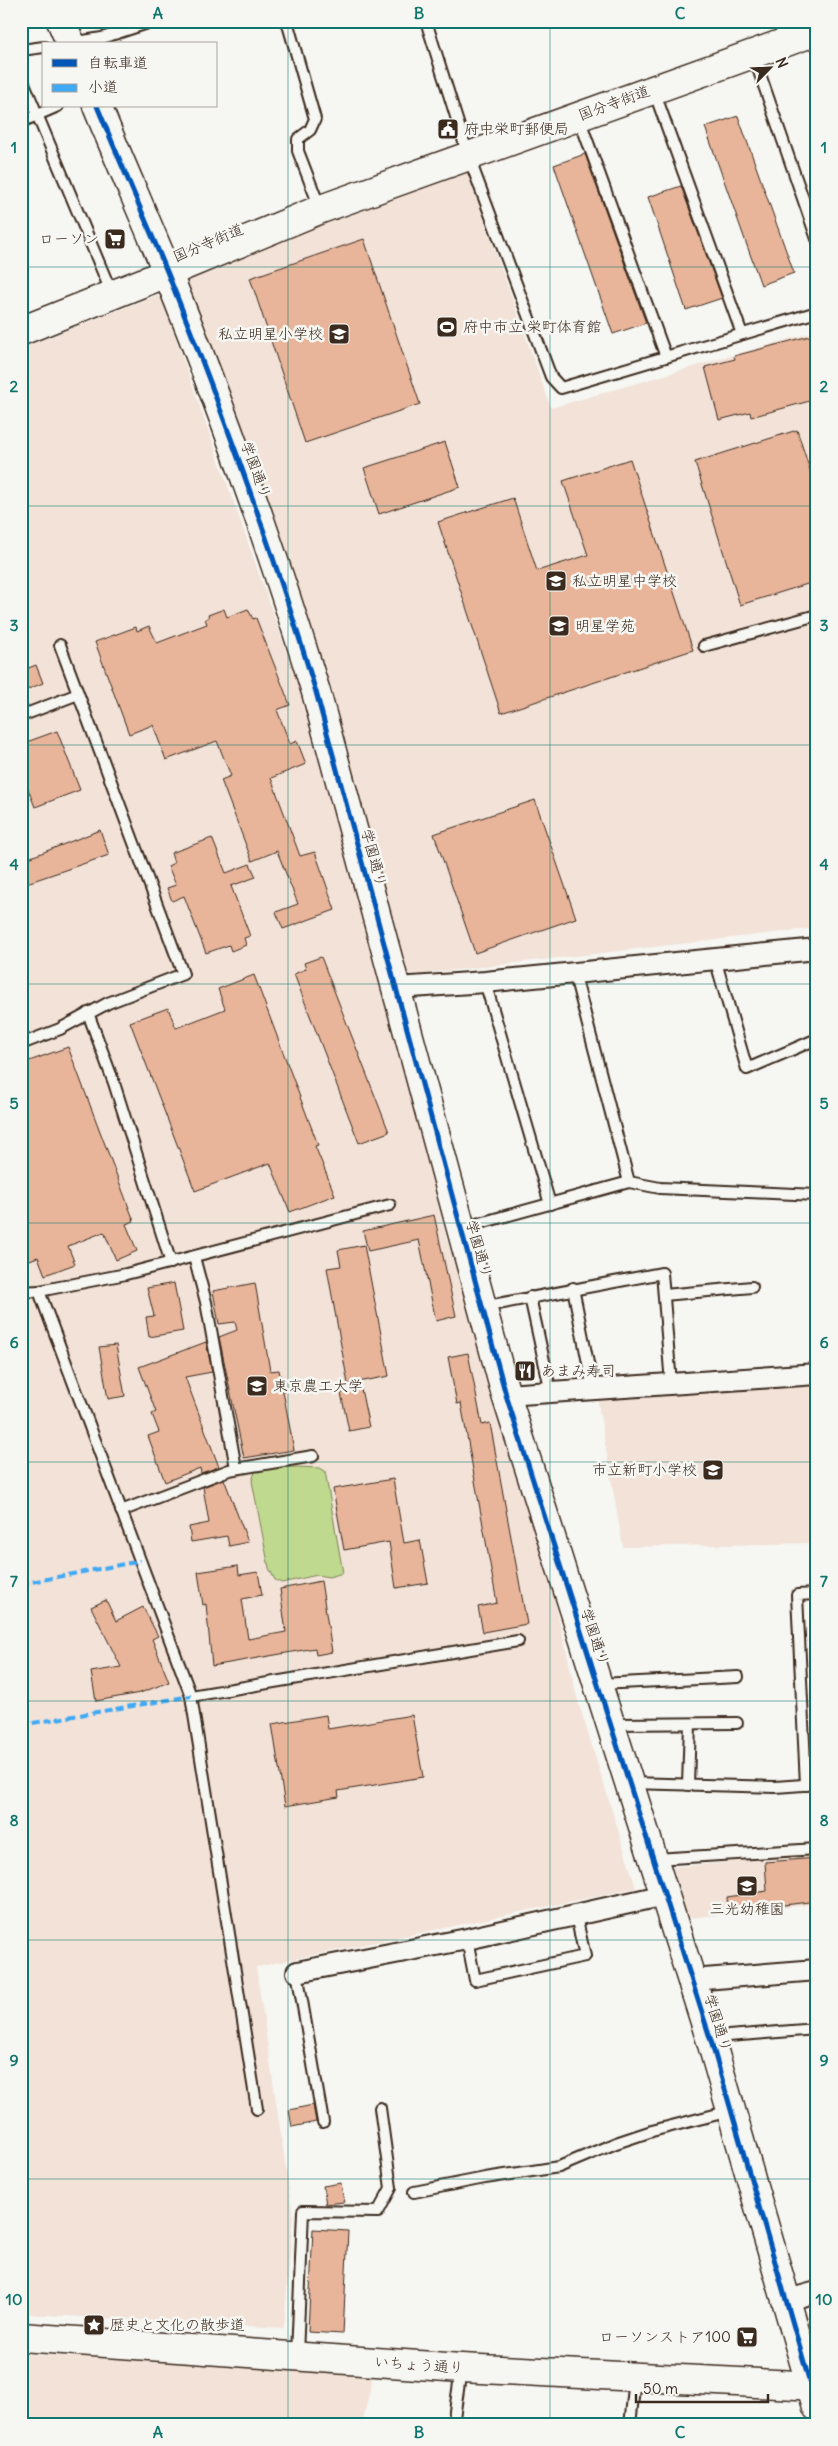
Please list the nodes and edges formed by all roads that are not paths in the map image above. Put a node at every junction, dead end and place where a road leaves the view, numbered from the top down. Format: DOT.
graph roads {
  1 [pos="154,21"];
  2 [pos="287,21"];
  3 [pos="426,21"];
  4 [pos="817,30"];
  5 [pos="66,38"];
  6 [pos="42,47"];
  7 [pos="21,50"];
  8 [pos="753,54"];
  9 [pos="21,76"];
  10 [pos="654,89"];
  11 [pos="54,108"];
  12 [pos="98,108"];
  13 [pos="38,115"];
  14 [pos="578,116"];
  15 [pos="21,122"];
  16 [pos="468,155"];
  17 [pos="321,209"];
  18 [pos="817,239"];
  19 [pos="168,273"];
  20 [pos="112,294"];
  21 [pos="817,312"];
  22 [pos="24,327"];
  23 [pos="742,334"];
  24 [pos="666,357"];
  25 [pos="817,614"];
  26 [pos="60,645"];
  27 [pos="704,646"];
  28 [pos="78,694"];
  29 [pos="21,716"];
  30 [pos="817,949"];
  31 [pos="715,959"];
  32 [pos="574,972"];
  33 [pos="485,982"];
  34 [pos="397,988"];
  35 [pos="88,1013"];
  36 [pos="817,1039"];
  37 [pos="21,1044"];
  38 [pos="629,1182"];
  39 [pos="817,1195"];
  40 [pos="550,1204"];
  41 [pos="390,1205"];
  42 [pos="460,1229"];
  43 [pos="194,1257"];
  44 [pos="171,1263"];
  45 [pos="752,1287"];
  46 [pos="572,1288"];
  47 [pos="39,1291"];
  48 [pos="21,1292"];
  49 [pos="664,1295"];
  50 [pos="530,1297"];
  51 [pos="482,1307"];
  52 [pos="817,1374"];
  53 [pos="671,1384"];
  54 [pos="593,1388"];
  55 [pos="551,1393"];
  56 [pos="506,1395"];
  57 [pos="313,1456"];
  58 [pos="236,1468"];
  59 [pos="121,1510"];
  60 [pos="817,1594"];
  61 [pos="518,1641"];
  62 [pos="738,1678"];
  63 [pos="596,1684"];
  64 [pos="191,1696"];
  65 [pos="737,1723"];
  66 [pos="609,1724"];
  67 [pos="690,1724"];
  68 [pos="628,1782"];
  69 [pos="817,1784"];
  70 [pos="688,1785"];
  71 [pos="806,1785"];
  72 [pos="817,1849"];
  73 [pos="654,1859"];
  74 [pos="665,1896"];
  75 [pos="576,1916"];
  76 [pos="467,1939"];
  77 [pos="817,1970"];
  78 [pos="297,1972"];
  79 [pos="692,1980"];
  80 [pos="817,2029"];
  81 [pos="711,2040"];
  82 [pos="380,2108"];
  83 [pos="257,2109"];
  84 [pos="731,2111"];
  85 [pos="323,2122"];
  86 [pos="414,2192"];
  87 [pos="817,2292"];
  88 [pos="784,2301"];
  89 [pos="21,2337"];
  90 [pos="297,2357"];
  91 [pos="461,2368"];
  92 [pos="636,2375"];
  93 [pos="815,2393"];
  94 [pos="453,2425"];
  95 [pos="630,2425"];
  1 -- 5 [label="lane"];
  2 -- 17 [label="lane"];
  3 -- 16 [label="lane"];
  4 -- 8 [label="street, 国分寺街道"];
  6 -- 7 [label="lane"];
  8 -- 10 [label="street, 国分寺街道"];
  8 -- 18 [label="lane"];
  9 -- 13 [label="lane"];
  10 -- 14 [label="street, 国分寺街道"];
  10 -- 23 [label="lane"];
  11 -- 13 [label="lane"];
  12 -- 19 [label="street, 学園通り"];
  13 -- 15 [label="lane"];
  13 -- 20 [label="lane"];
  14 -- 16 [label="street, 国分寺街道"];
  14 -- 24 [label="lane"];
  16 -- 17 [label="street, 国分寺街道"];
  16 -- 24 [label="lane"];
  17 -- 19 [label="street, 国分寺街道"];
  19 -- 20 [label="street, 国分寺街道"];
  19 -- 34 [label="street, 学園通り"];
  20 -- 22 [label="street, 国分寺街道"];
  21 -- 23 [label="lane"];
  23 -- 24 [label="lane"];
  25 -- 27 [label="lane"];
  26 -- 28 [label="lane"];
  28 -- 29 [label="lane"];
  28 -- 35 [label="lane"];
  30 -- 31 [label="street"];
  31 -- 32 [label="street"];
  31 -- 36 [label="lane"];
  32 -- 33 [label="street"];
  32 -- 38 [label="lane"];
  33 -- 34 [label="street"];
  33 -- 40 [label="lane"];
  34 -- 42 [label="street, 学園通り"];
  35 -- 37 [label="lane"];
  35 -- 44 [label="lane"];
  38 -- 39 [label="lane"];
  38 -- 40 [label="lane"];
  40 -- 42 [label="lane"];
  41 -- 43 [label="lane"];
  42 -- 51 [label="street, 学園通り"];
  43 -- 44 [label="lane"];
  43 -- 58 [label="lane"];
  44 -- 47 [label="lane"];
  45 -- 49 [label="lane"];
  46 -- 49 [label="lane"];
  46 -- 50 [label="lane"];
  46 -- 54 [label="lane"];
  47 -- 48 [label="lane"];
  47 -- 59 [label="lane"];
  49 -- 53 [label="lane"];
  50 -- 51 [label="lane"];
  50 -- 55 [label="lane"];
  51 -- 56 [label="street, 学園通り"];
  52 -- 53 [label="street"];
  53 -- 54 [label="street"];
  54 -- 55 [label="street"];
  55 -- 56 [label="street"];
  56 -- 63 [label="street, 学園通り"];
  57 -- 58 [label="lane"];
  58 -- 59 [label="lane"];
  59 -- 64 [label="lane"];
  60 -- 71 [label="lane"];
  61 -- 64 [label="lane"];
  62 -- 63 [label="lane"];
  63 -- 66 [label="street, 学園通り"];
  64 -- 83 [label="lane"];
  65 -- 67 [label="lane"];
  66 -- 67 [label="lane"];
  66 -- 68 [label="street, 学園通り"];
  67 -- 70 [label="lane"];
  68 -- 70 [label="lane"];
  68 -- 73 [label="street, 学園通り"];
  69 -- 71 [label="lane"];
  70 -- 71 [label="lane"];
  72 -- 73 [label="lane"];
  73 -- 74 [label="street, 学園通り"];
  74 -- 75 [label="street"];
  74 -- 79 [label="street, 学園通り"];
  75 -- 76 [label="street"];
  75 -- 76 [label="lane"];
  76 -- 78 [label="street"];
  77 -- 79 [label="street"];
  78 -- 85 [label="lane"];
  79 -- 81 [label="street, 学園通り"];
  80 -- 81 [label="lane"];
  81 -- 84 [label="street, 学園通り"];
  82 -- 90 [label="lane"];
  84 -- 86 [label="lane"];
  84 -- 88 [label="street, 学園通り"];
  87 -- 88 [label="street"];
  88 -- 93 [label="street, 学園通り"];
  89 -- 90 [label="street, いちょう通り"];
  90 -- 91 [label="street, いちょう通り"];
  91 -- 92 [label="street, いちょう通り"];
  91 -- 94 [label="lane"];
  92 -- 93 [label="street, いちょう通り"];
  92 -- 95 [label="lane"];
}
